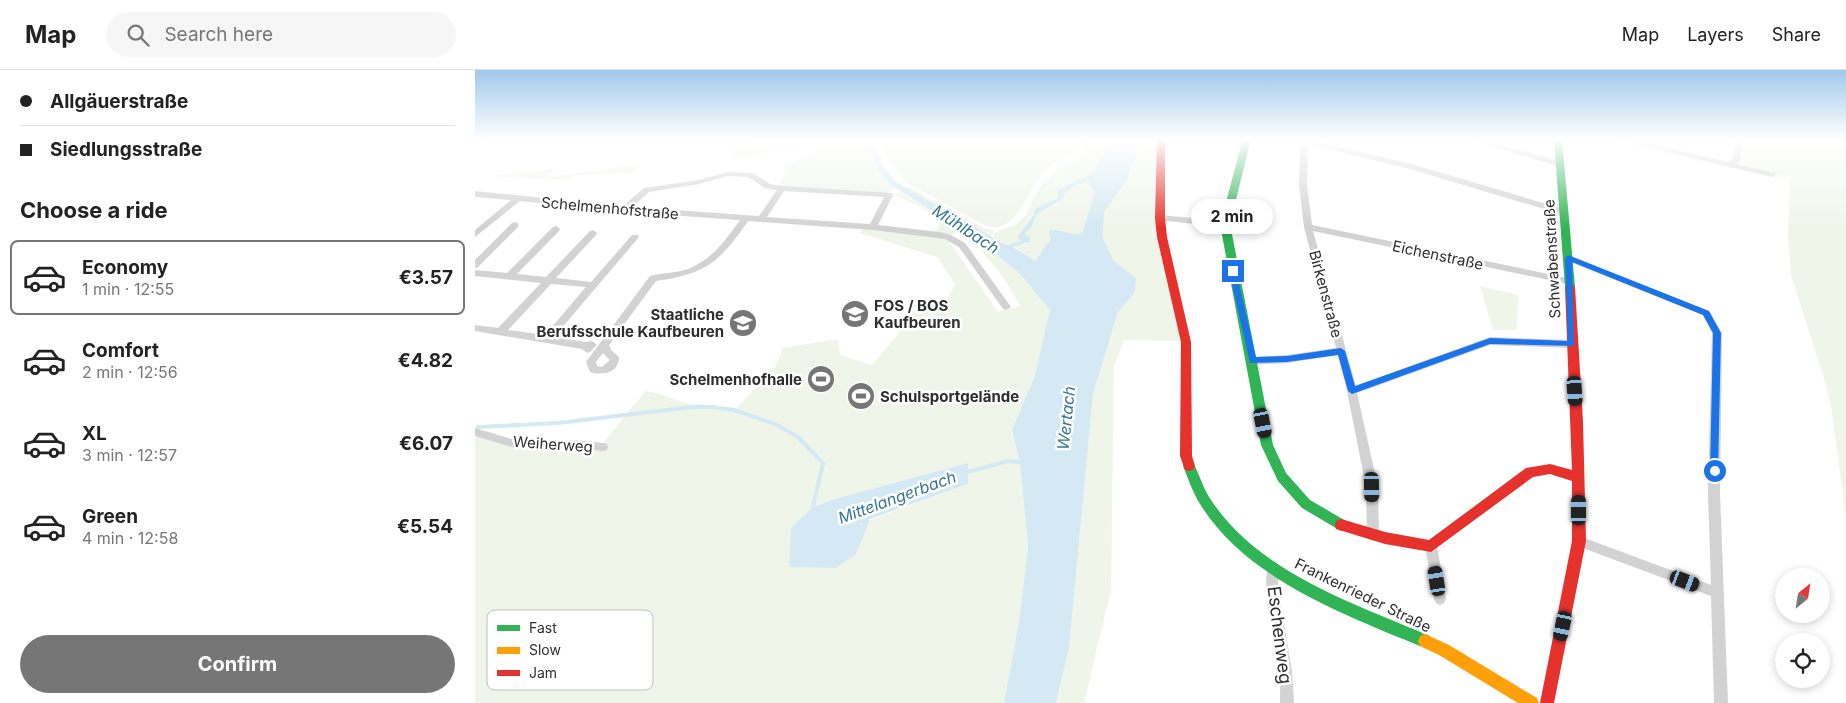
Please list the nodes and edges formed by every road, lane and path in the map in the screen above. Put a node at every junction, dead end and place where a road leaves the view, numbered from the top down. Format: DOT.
graph roads {
  1 [pos="1161,169"];
  2 [pos="1239,169"];
  3 [pos="1302,169"];
  4 [pos="1417,169"];
  5 [pos="1561,169"];
  6 [pos="1747,169"];
  7 [pos="1772,175"];
  8 [pos="782,188"];
  9 [pos="475,194"];
  10 [pos="517,199"];
  11 [pos="625,209"];
  12 [pos="1565,212"];
  13 [pos="1160,218"];
  14 [pos="745,219"];
  15 [pos="761,220"];
  16 [pos="1225,224"];
  17 [pos="515,225"];
  18 [pos="873,227"];
  19 [pos="1308,227"];
  20 [pos="557,229"];
  21 [pos="593,233"];
  22 [pos="475,234"];
  23 [pos="635,237"];
  24 [pos="1568,258"];
  25 [pos="475,265"];
  26 [pos="475,273"];
  27 [pos="509,277"];
  28 [pos="549,281"];
  29 [pos="1568,281"];
  30 [pos="593,285"];
  31 [pos="1006,307"];
  32 [pos="475,328"];
  33 [pos="499,332"];
  34 [pos="547,339"];
  35 [pos="1572,344"];
  36 [pos="604,345"];
  37 [pos="586,346"];
  38 [pos="1341,351"];
  39 [pos="1252,361"];
  40 [pos="1352,391"];
  41 [pos="475,432"];
  42 [pos="603,448"];
  43 [pos="1578,477"];
  44 [pos="1373,536"];
  45 [pos="1579,541"];
  46 [pos="1431,546"];
  47 [pos="1273,568"];
  48 [pos="1718,593"];
  49 [pos="1440,599"];
  50 [pos="1287,703"];
  51 [pos="1532,703"];
  52 [pos="1547,703"];
  53 [pos="1721,703"];
  1 -- 13 [label="street, Frankenrieder Straße"];
  2 -- 16 [label="street"];
  3 -- 19 [label="street, Birkenstraße"];
  4 -- 12 [label="street"];
  5 -- 12 [label="street, Schwabenstraße"];
  6 -- 7 [label="street"];
  8 -- 11 [label="street"];
  8 -- 15 [label="street"];
  8 -- 18 [label="street"];
  9 -- 10 [label="street, Schelmenhofstraße"];
  10 -- 11 [label="street, Schelmenhofstraße"];
  10 -- 22 [label="street"];
  11 -- 14 [label="street, Schelmenhofstraße"];
  12 -- 24 [label="street, Schwabenstraße"];
  13 -- 16 [label="street"];
  13 -- 47 [label="street, Frankenrieder Straße"];
  14 -- 15 [label="street, Schelmenhofstraße"];
  14 -- 36 [label="street"];
  15 -- 18 [label="street, Schelmenhofstraße"];
  16 -- 39 [label="street"];
  17 -- 25 [label="street"];
  18 -- 31 [label="street, Schelmenhofstraße"];
  19 -- 29 [label="street, Eichenstraße"];
  19 -- 38 [label="street, Birkenstraße"];
  20 -- 27 [label="street"];
  21 -- 28 [label="street"];
  23 -- 30 [label="street"];
  24 -- 29 [label="street, Schwabenstraße"];
  24 -- 48 [label="street"];
  26 -- 27 [label="street"];
  27 -- 28 [label="street"];
  28 -- 30 [label="street"];
  28 -- 33 [label="street"];
  29 -- 35 [label="street, Schwabenstraße"];
  30 -- 34 [label="street"];
  32 -- 33 [label="street"];
  33 -- 34 [label="street"];
  34 -- 37 [label="street"];
  35 -- 40 [label="street"];
  35 -- 43 [label="street, Schwabenstraße"];
  38 -- 39 [label="street"];
  38 -- 40 [label="street, Birkenstraße"];
  39 -- 44 [label="street"];
  40 -- 44 [label="street, Birkenstraße"];
  41 -- 42 [label="street, Weiherweg"];
  43 -- 45 [label="street, Schwabenstraße"];
  43 -- 46 [label="street"];
  44 -- 46 [label="street"];
  45 -- 48 [label="street"];
  45 -- 52 [label="street, Schwabenstraße"];
  46 -- 49 [label="street"];
  47 -- 50 [label="street, Eschenweg"];
  47 -- 51 [label="street, Frankenrieder Straße"];
  48 -- 53 [label="street"];
}
